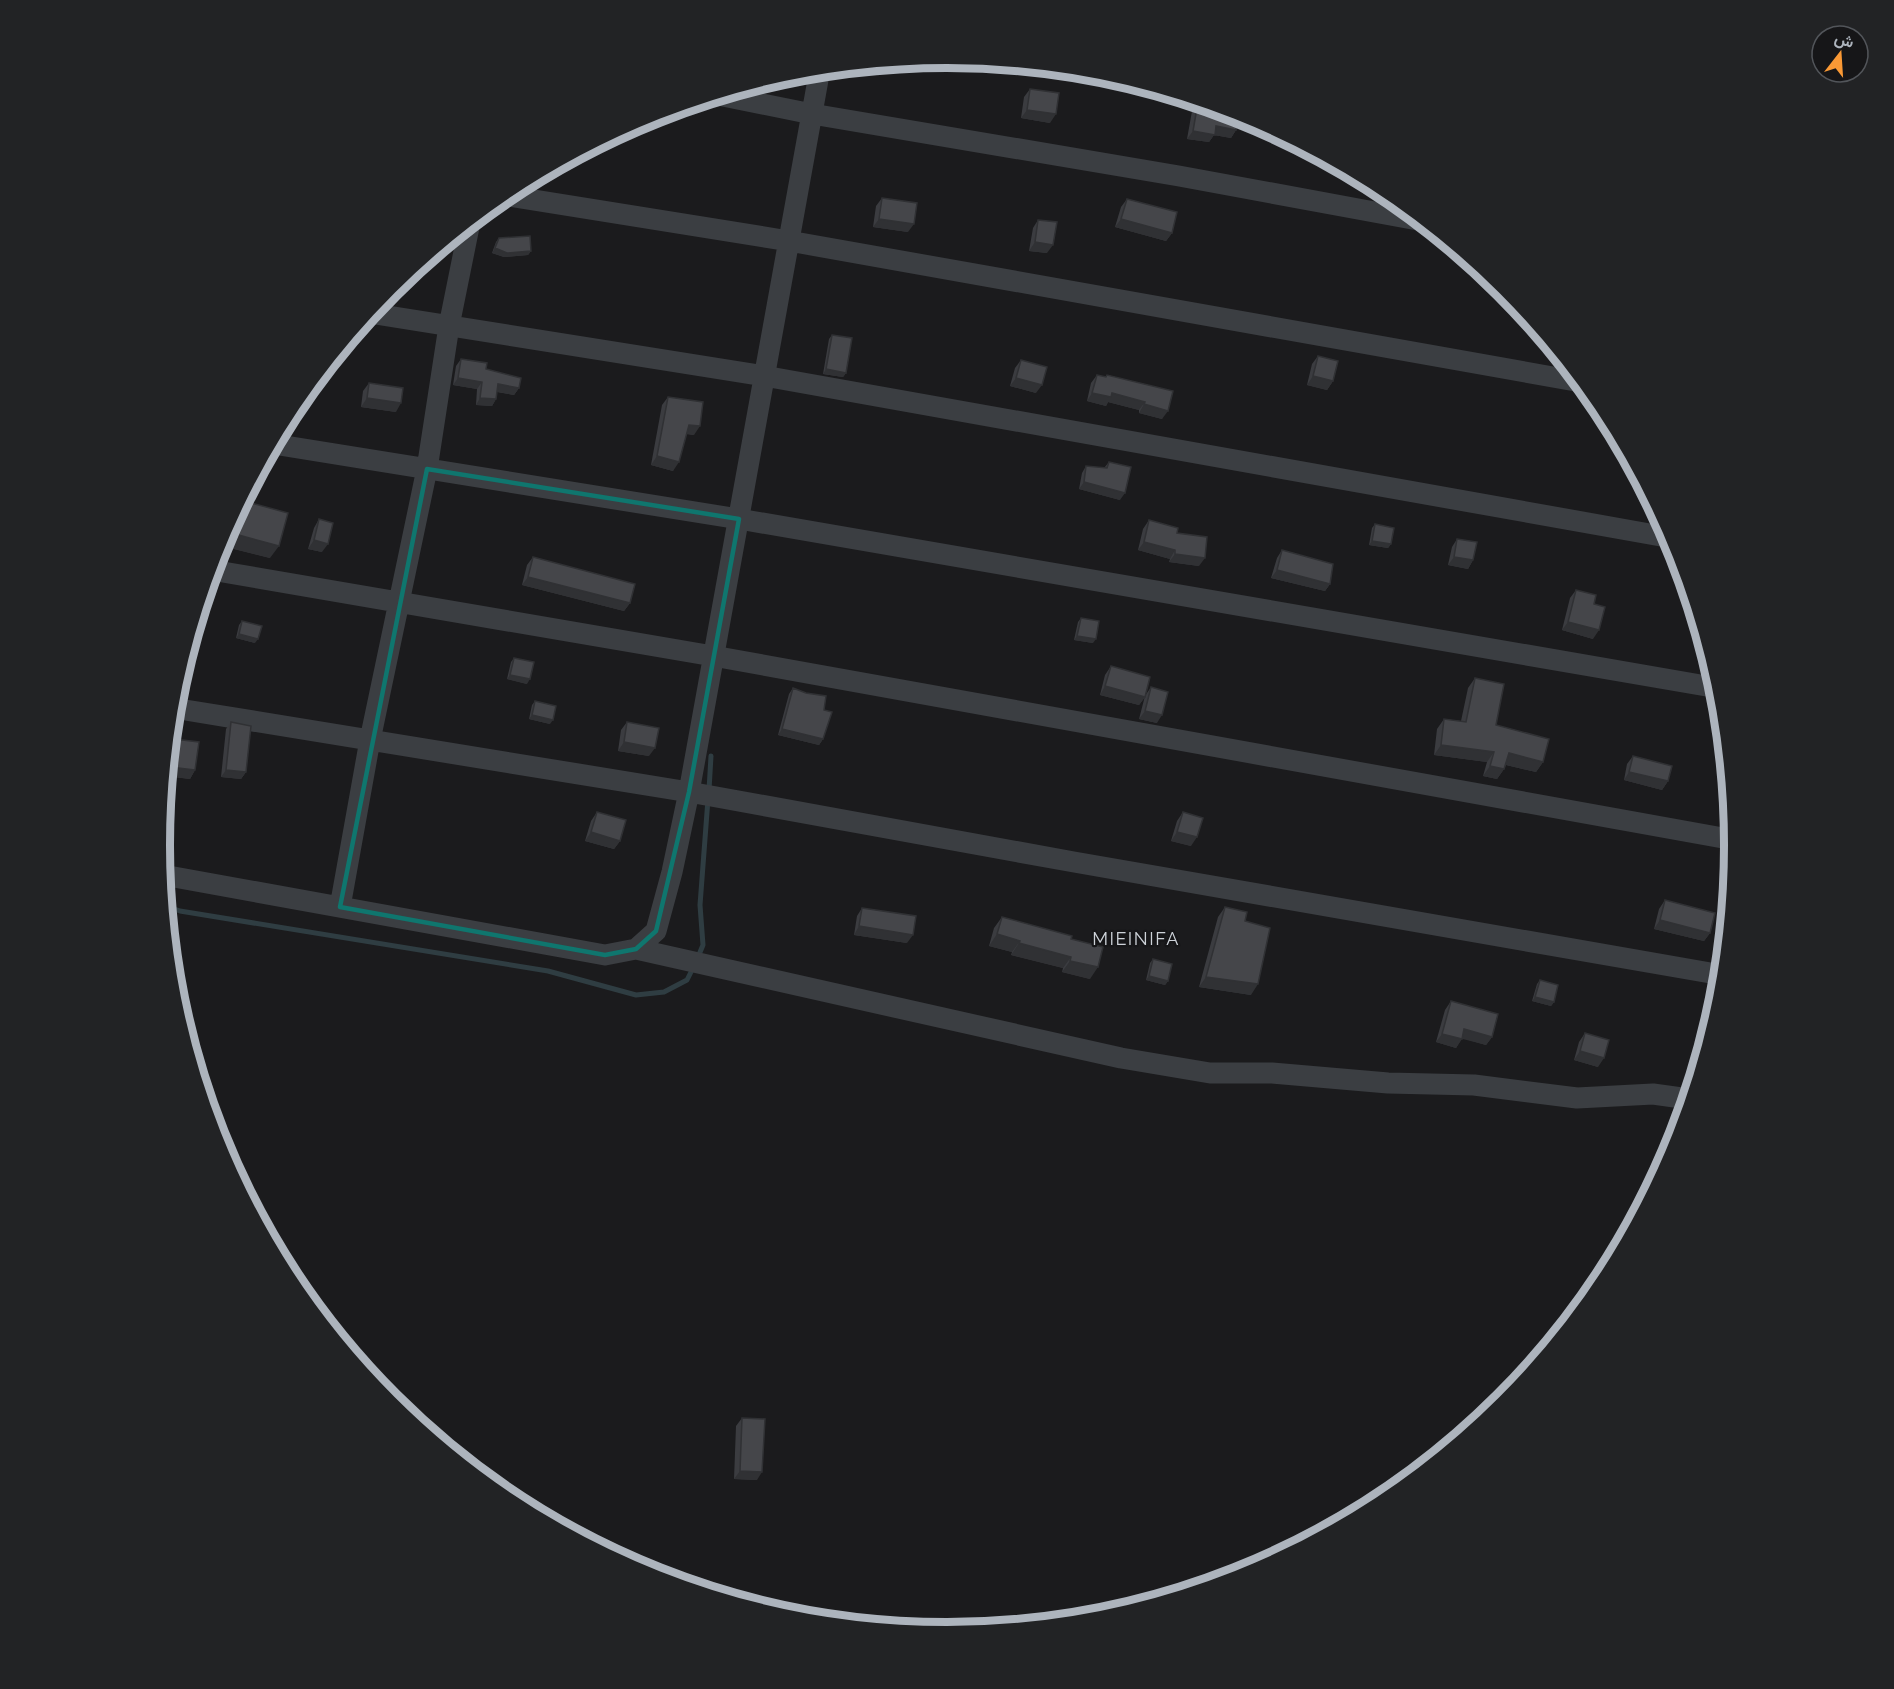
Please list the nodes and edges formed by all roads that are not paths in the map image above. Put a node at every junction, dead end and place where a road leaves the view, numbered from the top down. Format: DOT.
graph roads {
  1 [pos="818,78"];
  2 [pos="733,98"];
  3 [pos="812,114"];
  4 [pos="516,197"];
  5 [pos="1406,218"];
  6 [pos="468,233"];
  7 [pos="789,241"];
  8 [pos="379,315"];
  9 [pos="448,326"];
  10 [pos="764,376"];
  11 [pos="1569,380"];
  12 [pos="281,445"];
  13 [pos="427,469"];
  14 [pos="739,519"];
  15 [pos="1660,536"];
  16 [pos="220,571"];
  17 [pos="399,601"];
  18 [pos="713,656"];
  19 [pos="1708,686"];
  20 [pos="182,710"];
  21 [pos="370,740"];
  22 [pos="689,792"];
  23 [pos="1724,838"];
  24 [pos="171,877"];
  25 [pos="340,907"];
  26 [pos="636,948"];
  27 [pos="1713,973"];
  28 [pos="1682,1098"];
  1 -- 3 [label="street"];
  2 -- 3 [label="street"];
  3 -- 5 [label="street"];
  3 -- 7 [label="street"];
  4 -- 7 [label="street"];
  6 -- 9 [label="street"];
  7 -- 10 [label="street"];
  7 -- 11 [label="street"];
  8 -- 9 [label="street"];
  9 -- 10 [label="street"];
  9 -- 13 [label="street"];
  10 -- 14 [label="street"];
  10 -- 15 [label="street"];
  12 -- 13 [label="street"];
  13 -- 14 [label="street"];
  13 -- 17 [label="street"];
  14 -- 18 [label="street"];
  14 -- 19 [label="street"];
  16 -- 17 [label="street"];
  17 -- 18 [label="street"];
  17 -- 21 [label="street"];
  18 -- 22 [label="street"];
  18 -- 23 [label="street"];
  20 -- 21 [label="street"];
  21 -- 22 [label="street"];
  21 -- 25 [label="street"];
  22 -- 26 [label="street"];
  22 -- 27 [label="street"];
  24 -- 25 [label="street"];
  25 -- 26 [label="street"];
  26 -- 28 [label="street"];
}
